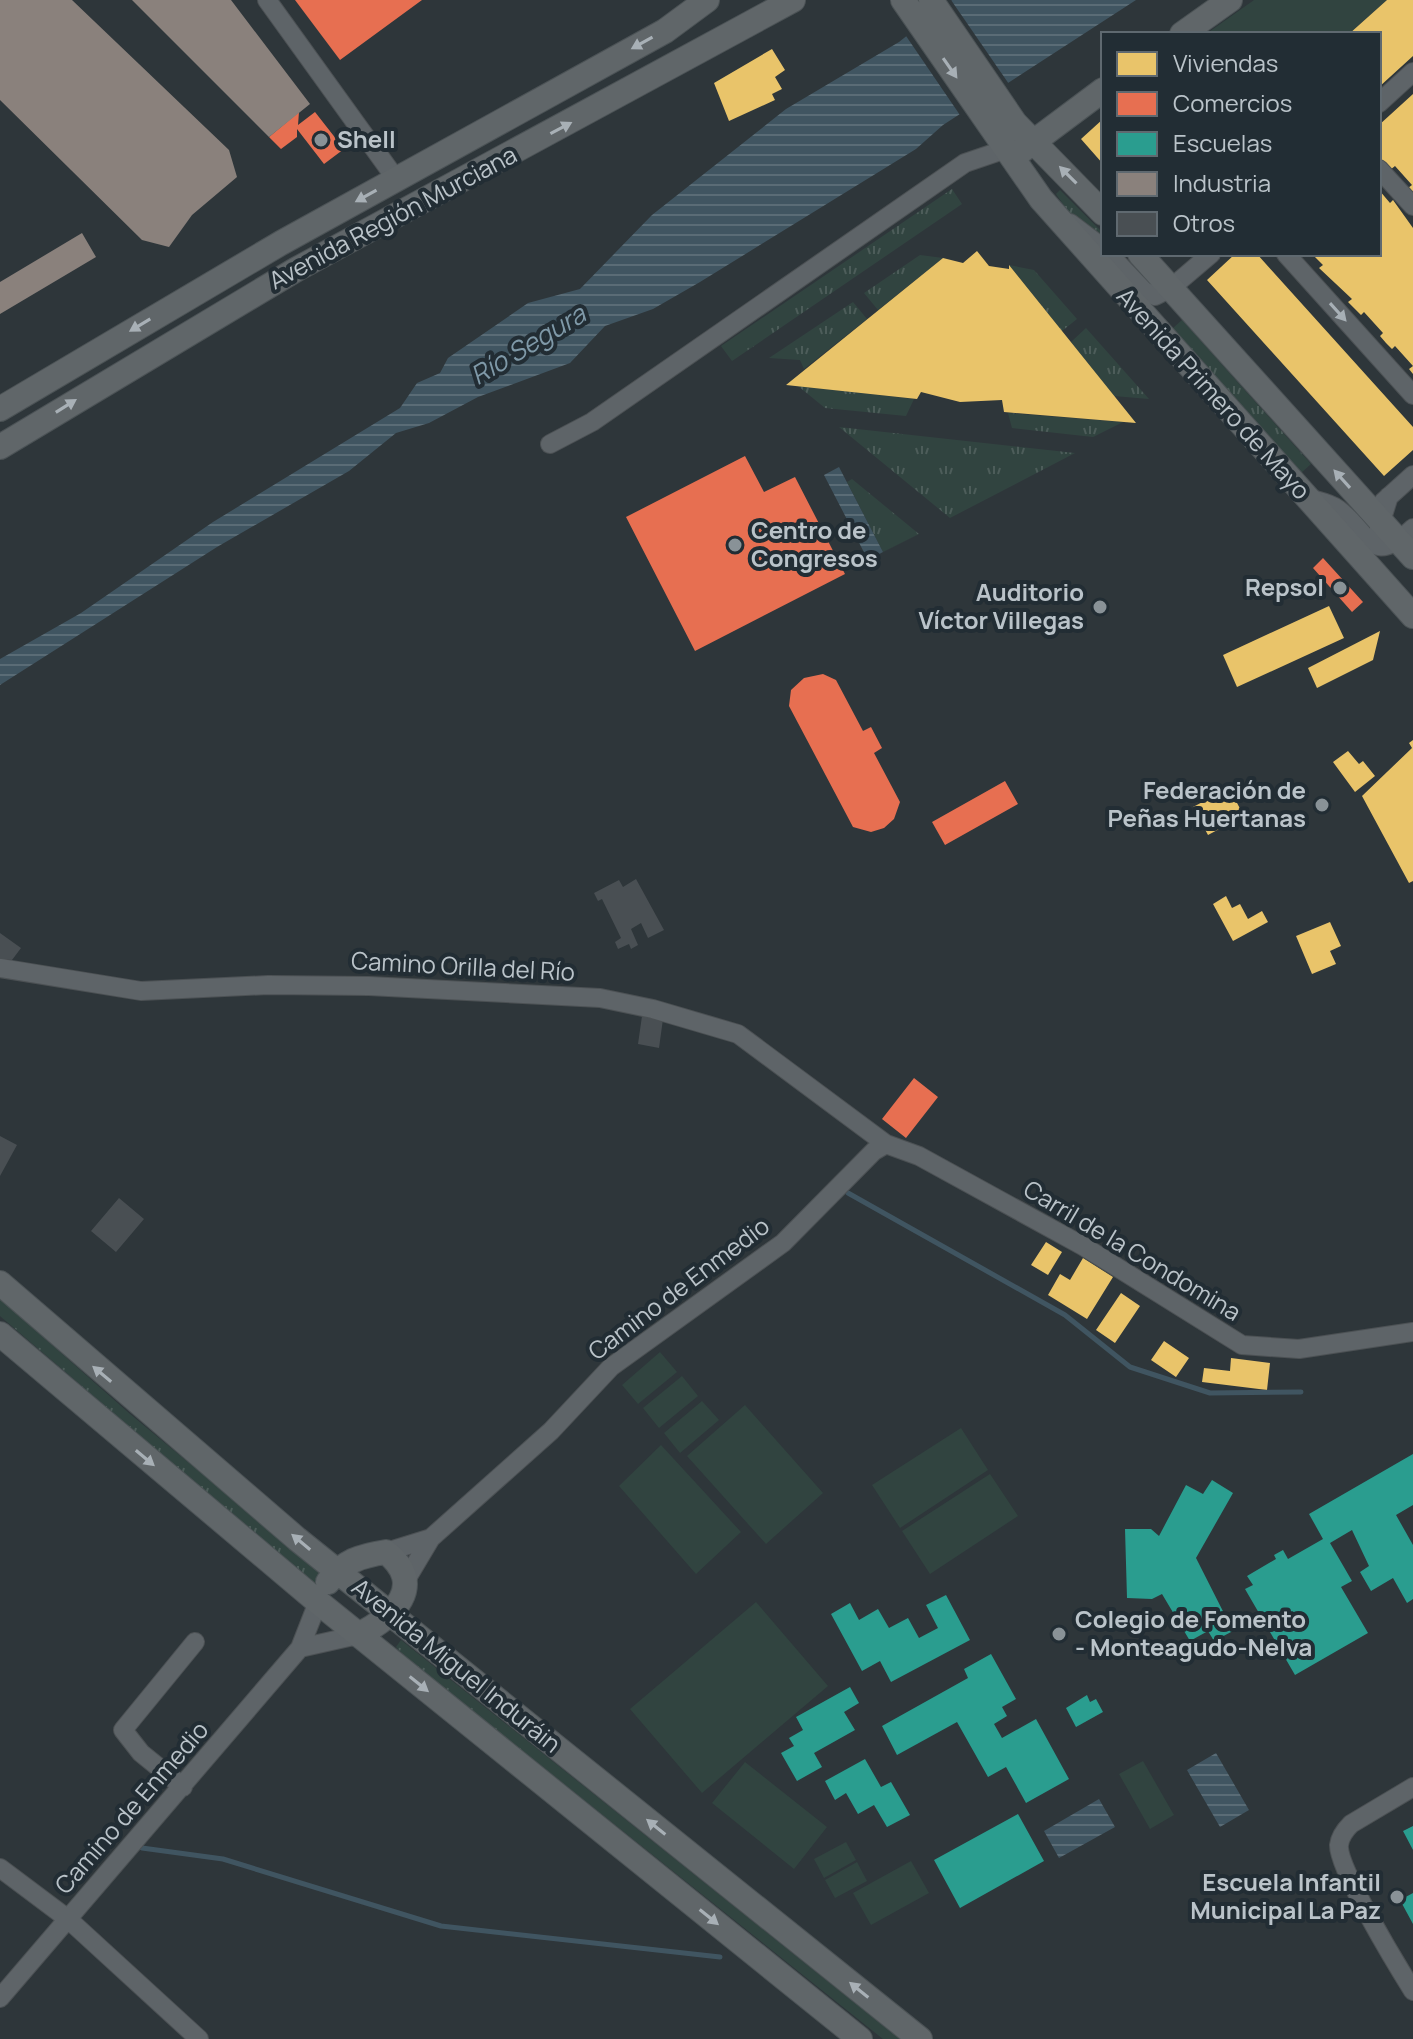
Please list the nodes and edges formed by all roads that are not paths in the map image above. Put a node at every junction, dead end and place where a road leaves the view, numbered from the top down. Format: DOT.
graph roads {
  1 [pos="267,0"];
  2 [pos="707,0"];
  3 [pos="793,0"];
  4 [pos="1230,0"];
  5 [pos="915,3"];
  6 [pos="1185,32"];
  7 [pos="1413,72"];
  8 [pos="1101,91"];
  9 [pos="1381,101"];
  10 [pos="1001,121"];
  11 [pos="1031,140"];
  12 [pos="1012,159"];
  13 [pos="1381,171"];
  14 [pos="396,179"];
  15 [pos="1413,206"];
  16 [pos="1051,211"];
  17 [pos="1101,211"];
  18 [pos="1101,247"];
  19 [pos="1111,256"];
  20 [pos="1142,256"];
  21 [pos="1209,256"];
  22 [pos="1288,256"];
  23 [pos="1171,288"];
  24 [pos="1413,395"];
  25 [pos="0,409"];
  26 [pos="550,444"];
  27 [pos="0,447"];
  28 [pos="1413,475"];
  29 [pos="1306,497"];
  30 [pos="1381,510"];
  31 [pos="1400,543"];
  32 [pos="1385,586"];
  33 [pos="1413,616"];
  34 [pos="0,968"];
  35 [pos="886,1144"];
  36 [pos="0,1283"];
  37 [pos="1413,1332"];
  38 [pos="0,1334"];
  39 [pos="431,1538"];
  40 [pos="386,1552"];
  41 [pos="336,1571"];
  42 [pos="406,1580"];
  43 [pos="318,1602"];
  44 [pos="391,1614"];
  45 [pos="358,1635"];
  46 [pos="195,1642"];
  47 [pos="300,1648"];
  48 [pos="183,1787"];
  49 [pos="1413,1787"];
  50 [pos="0,1868"];
  51 [pos="68,1919"];
  52 [pos="1413,1991"];
  53 [pos="0,1998"];
  54 [pos="199,2039"];
  55 [pos="860,2039"];
  56 [pos="920,2039"];
  1 -- 14 [label="street"];
  2 -- 14 [label="main road, Avenida Región Murciana, one-way"];
  27 -- 3 [label="main road, Avenida Región Murciana, one-way"];
  4 -- 6 [label="main road"];
  5 -- 10 [label="main road"];
  7 -- 9 [label="street"];
  8 -- 11 [label="main road"];
  10 -- 11 [label="main road"];
  10 -- 12 [label="main road, Avenida Primero de Mayo"];
  11 -- 12 [label="main road"];
  17 -- 11 [label="main road, one-way"];
  12 -- 16 [label="main road, Avenida Primero de Mayo"];
  12 -- 26 [label="street"];
  13 -- 15 [label="street"];
  14 -- 25 [label="main road, Avenida Región Murciana, one-way"];
  16 -- 18 [label="street"];
  16 -- 29 [label="main road, Avenida Primero de Mayo"];
  19 -- 23 [label="street"];
  20 -- 23 [label="main road, Avenida Primero de Mayo"];
  21 -- 23 [label="street"];
  22 -- 24 [label="street, one-way"];
  30 -- 23 [label="main road, Avenida Primero de Mayo, one-way"];
  28 -- 30 [label="street"];
  29 -- 31 [label="street"];
  29 -- 32 [label="main road, Avenida Primero de Mayo"];
  30 -- 31 [label="main road, Avenida Primero de Mayo"];
  31 -- 32 [label="street"];
  32 -- 33 [label="main road, Avenida Primero de Mayo"];
  34 -- 35 [label="street, Camino Orilla del Río"];
  35 -- 37 [label="street, Carril de la Condomina"];
  35 -- 39 [label="street, Camino de Enmedio"];
  41 -- 36 [label="main road, Avenida Miguel Induráin, one-way"];
  38 -- 43 [label="main road, Avenida Miguel Induráin, one-way"];
  39 -- 40 [label="street"];
  39 -- 42 [label="street"];
  40 -- 41 [label="main road"];
  40 -- 42 [label="main road"];
  41 -- 43 [label="main road"];
  41 -- 44 [label="main road, Avenida Miguel Induráin"];
  42 -- 44 [label="main road"];
  43 -- 45 [label="main road, Avenida Miguel Induráin"];
  43 -- 47 [label="street, Camino de Enmedio"];
  44 -- 45 [label="main road"];
  56 -- 44 [label="main road, Avenida Miguel Induráin, one-way"];
  45 -- 47 [label="street"];
  45 -- 55 [label="main road, Avenida Miguel Induráin, one-way"];
  46 -- 48 [label="street"];
  47 -- 48 [label="street, Camino de Enmedio"];
  48 -- 51 [label="street, Camino de Enmedio"];
  49 -- 52 [label="street"];
  50 -- 51 [label="street"];
  51 -- 53 [label="street, Camino de Enmedio"];
  51 -- 54 [label="street"];
}
